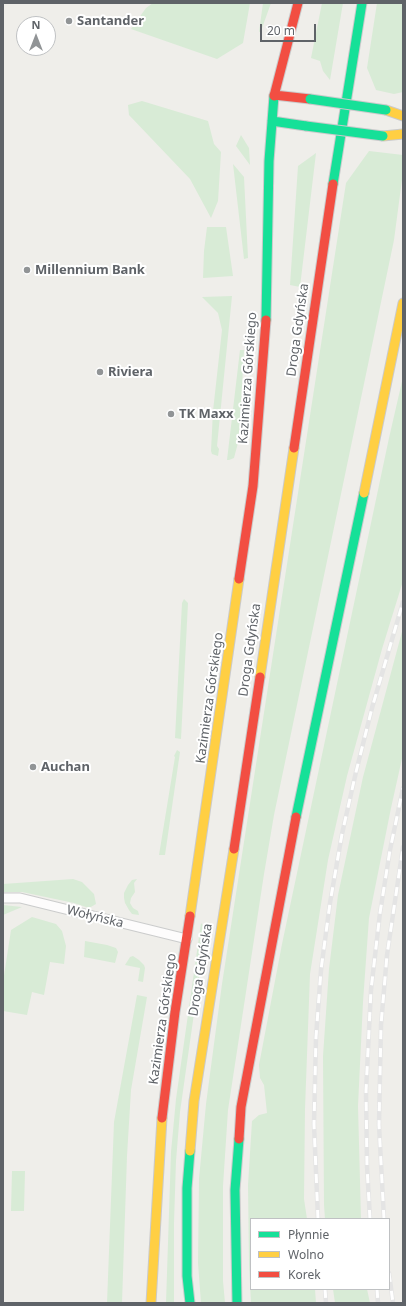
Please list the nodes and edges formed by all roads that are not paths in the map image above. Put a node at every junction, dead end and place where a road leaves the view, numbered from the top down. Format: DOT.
graph roads {
  1 [pos="298,3"];
  2 [pos="362,3"];
  3 [pos="274,95"];
  4 [pos="403,116"];
  5 [pos="272,121"];
  6 [pos="403,134"];
  7 [pos="403,303"];
  8 [pos="3,898"];
  9 [pos="187,939"];
  10 [pos="151,1303"];
  11 [pos="190,1303"];
  12 [pos="237,1303"];
  1 -- 3 [label="main road, Kazimierza Górskiego"];
  2 -- 11 [label="main road, Droga Gdyńska"];
  3 -- 4 [label="main road, bridge"];
  3 -- 5 [label="main road, Kazimierza Górskiego"];
  5 -- 6 [label="main road, bridge"];
  5 -- 9 [label="main road, Kazimierza Górskiego"];
  7 -- 12 [label="main road"];
  8 -- 9 [label="lane, Wołyńska"];
  9 -- 10 [label="main road, Kazimierza Górskiego"];
}
